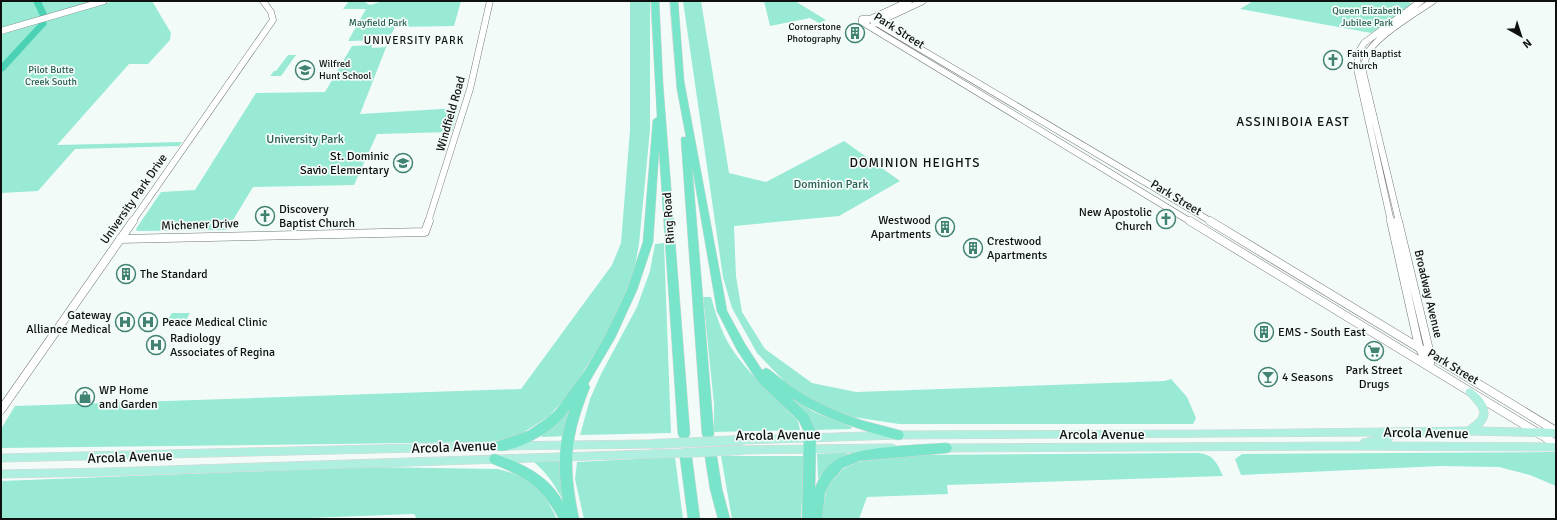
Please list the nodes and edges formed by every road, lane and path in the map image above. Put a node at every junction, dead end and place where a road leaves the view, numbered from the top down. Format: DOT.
graph roads {
  1 [pos="104,1"];
  2 [pos="263,1"];
  3 [pos="490,1"];
  4 [pos="655,1"];
  5 [pos="674,1"];
  6 [pos="909,1"];
  7 [pos="923,1"];
  8 [pos="1421,1"];
  9 [pos="1433,1"];
  10 [pos="870,19"];
  11 [pos="876,22"];
  12 [pos="868,26"];
  13 [pos="1,31"];
  14 [pos="681,82"];
  15 [pos="659,84"];
  16 [pos="425,232"];
  17 [pos="120,239"];
  18 [pos="741,347"];
  19 [pos="1419,347"];
  20 [pos="1430,354"];
  21 [pos="1430,367"];
  22 [pos="590,372"];
  23 [pos="1470,392"];
  24 [pos="1,410"];
  25 [pos="1469,431"];
  26 [pos="1388,432"];
  27 [pos="1536,432"];
  28 [pos="1556,432"];
  29 [pos="684,434"];
  30 [pos="708,434"];
  31 [pos="898,435"];
  32 [pos="810,443"];
  33 [pos="1556,444"];
  34 [pos="499,446"];
  35 [pos="1341,446"];
  36 [pos="1556,447"];
  37 [pos="946,448"];
  38 [pos="566,451"];
  39 [pos="711,457"];
  40 [pos="1,458"];
  41 [pos="686,458"];
  42 [pos="495,459"];
  43 [pos="1,474"];
  44 [pos="566,519"];
  45 [pos="573,519"];
  46 [pos="694,519"];
  47 [pos="724,519"];
  48 [pos="808,519"];
  49 [pos="816,519"];
  1 -- 13 [label="street"];
  2 -- 17 [label="street, University Park Drive"];
  3 -- 16 [label="street, Windfield Road"];
  4 -- 15 [label="highway, Ring Road"];
  5 -- 14 [label="highway, Ring Road"];
  6 -- 10 [label="street"];
  7 -- 11 [label="street"];
  8 -- 19 [label="street, Broadway Avenue"];
  9 -- 20 [label="street, Broadway Avenue"];
  10 -- 11 [label="street, Park Street"];
  10 -- 12 [label="street, Park Street"];
  11 -- 12 [label="street"];
  11 -- 19 [label="street, Park Street"];
  12 -- 21 [label="street, Park Street"];
  14 -- 18 [label="highway"];
  14 -- 30 [label="highway, Ring Road"];
  15 -- 22 [label="highway"];
  15 -- 29 [label="highway, Ring Road"];
  16 -- 17 [label="street, Michener Drive"];
  17 -- 24 [label="street, University Park Drive"];
  18 -- 31 [label="highway"];
  18 -- 32 [label="highway"];
  19 -- 20 [label="street, Park Street"];
  19 -- 21 [label="street, Broadway Avenue"];
  20 -- 21 [label="street, Broadway Avenue"];
  20 -- 28 [label="street, Park Street"];
  21 -- 23 [label="street, Park Street"];
  22 -- 34 [label="highway"];
  22 -- 38 [label="highway"];
  23 -- 25 [label="main road"];
  23 -- 27 [label="street, Park Street"];
  25 -- 26 [label="main road, Arcola Avenue"];
  25 -- 27 [label="main road, Arcola Avenue"];
  26 -- 31 [label="main road, Arcola Avenue"];
  26 -- 35 [label="main road"];
  27 -- 28 [label="main road, Arcola Avenue"];
  27 -- 33 [label="street, Park Street"];
  31 -- 32 [label="main road, Arcola Avenue"];
  32 -- 37 [label="main road, Arcola Avenue"];
  32 -- 38 [label="main road, Arcola Avenue, bridge"];
  32 -- 48 [label="highway"];
  34 -- 38 [label="main road, Arcola Avenue"];
  34 -- 40 [label="main road, Arcola Avenue"];
  35 -- 36 [label="main road, Arcola Avenue"];
  35 -- 37 [label="main road, Arcola Avenue"];
  37 -- 49 [label="highway"];
  38 -- 42 [label="main road, Arcola Avenue"];
  38 -- 45 [label="highway"];
  39 -- 47 [label="highway"];
  41 -- 46 [label="highway"];
  42 -- 43 [label="main road, Arcola Avenue"];
  42 -- 44 [label="highway"];
}
